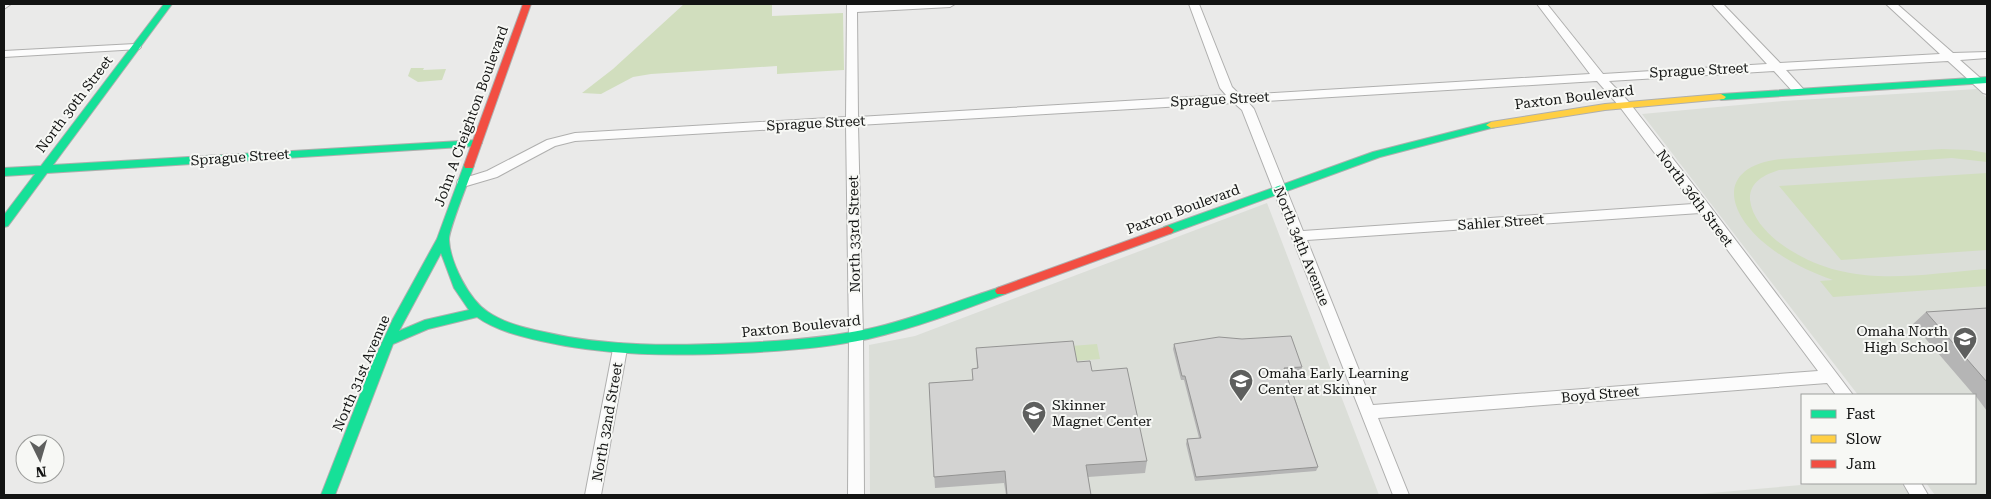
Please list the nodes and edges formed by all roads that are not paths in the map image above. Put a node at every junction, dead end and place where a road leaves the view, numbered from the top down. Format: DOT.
graph roads {
  1 [pos="168,4"];
  2 [pos="527,4"];
  3 [pos="950,4"];
  4 [pos="1194,4"];
  5 [pos="1542,4"];
  6 [pos="1717,4"];
  7 [pos="1891,4"];
  8 [pos="852,6"];
  9 [pos="135,47"];
  10 [pos="4,54"];
  11 [pos="1987,55"];
  12 [pos="1950,56"];
  13 [pos="1776,66"];
  14 [pos="1599,76"];
  15 [pos="1982,80"];
  16 [pos="1987,90"];
  17 [pos="1799,91"];
  18 [pos="1236,98"];
  19 [pos="1624,104"];
  20 [pos="852,121"];
  21 [pos="477,142"];
  22 [pos="43,170"];
  23 [pos="4,172"];
  24 [pos="463,183"];
  25 [pos="1280,190"];
  26 [pos="1704,208"];
  27 [pos="4,223"];
  28 [pos="1299,236"];
  29 [pos="443,239"];
  30 [pos="479,312"];
  31 [pos="856,337"];
  32 [pos="389,341"];
  33 [pos="620,349"];
  34 [pos="1831,376"];
  35 [pos="1844,394"];
  36 [pos="1369,412"];
  37 [pos="1912,484"];
  38 [pos="328,495"];
  39 [pos="593,495"];
  40 [pos="856,495"];
  41 [pos="1401,495"];
  42 [pos="1920,495"];
  1 -- 9 [label="street, North 30th Street"];
  2 -- 21 [label="street, John A Creighton Boulevard"];
  3 -- 8 [label="street"];
  4 -- 18 [label="street, North 34th Avenue"];
  5 -- 14 [label="street, North 36th Street"];
  6 -- 13 [label="street"];
  7 -- 12 [label="street"];
  8 -- 20 [label="street, North 33rd Street"];
  9 -- 10 [label="street"];
  9 -- 22 [label="street, North 30th Street"];
  11 -- 12 [label="street, Sprague Street"];
  12 -- 13 [label="street, Sprague Street"];
  12 -- 15 [label="street"];
  13 -- 14 [label="street, Sprague Street"];
  13 -- 17 [label="street"];
  14 -- 18 [label="street, Sprague Street"];
  14 -- 19 [label="street, North 36th Street"];
  15 -- 16 [label="street"];
  15 -- 17 [label="street, Paxton Boulevard"];
  17 -- 19 [label="street, Paxton Boulevard"];
  18 -- 20 [label="street, Sprague Street"];
  18 -- 25 [label="street, North 34th Avenue"];
  19 -- 25 [label="street, Paxton Boulevard"];
  19 -- 26 [label="street, North 36th Street"];
  20 -- 24 [label="street, Sprague Street"];
  20 -- 31 [label="street, North 33rd Street"];
  21 -- 22 [label="street, Sprague Street"];
  21 -- 24 [label="street, John A Creighton Boulevard"];
  22 -- 23 [label="street, Sprague Street"];
  22 -- 27 [label="street, North 30th Street"];
  24 -- 29 [label="street, John A Creighton Boulevard"];
  25 -- 28 [label="street, North 34th Avenue"];
  25 -- 31 [label="street, Paxton Boulevard"];
  26 -- 28 [label="street, Sahler Street"];
  26 -- 34 [label="street, North 36th Street"];
  28 -- 36 [label="street, North 34th Avenue"];
  29 -- 30 [label="street, Paxton Boulevard"];
  29 -- 32 [label="street, North 31st Avenue"];
  30 -- 32 [label="street"];
  30 -- 33 [label="street, Paxton Boulevard"];
  31 -- 33 [label="street, Paxton Boulevard"];
  31 -- 40 [label="street, North 33rd Street"];
  32 -- 38 [label="street, North 31st Avenue"];
  33 -- 39 [label="street, North 32nd Street"];
  34 -- 35 [label="street, North 36th Street"];
  34 -- 36 [label="street, Boyd Street"];
  36 -- 41 [label="street, North 34th Avenue"];
  37 -- 42 [label="street"];
}
